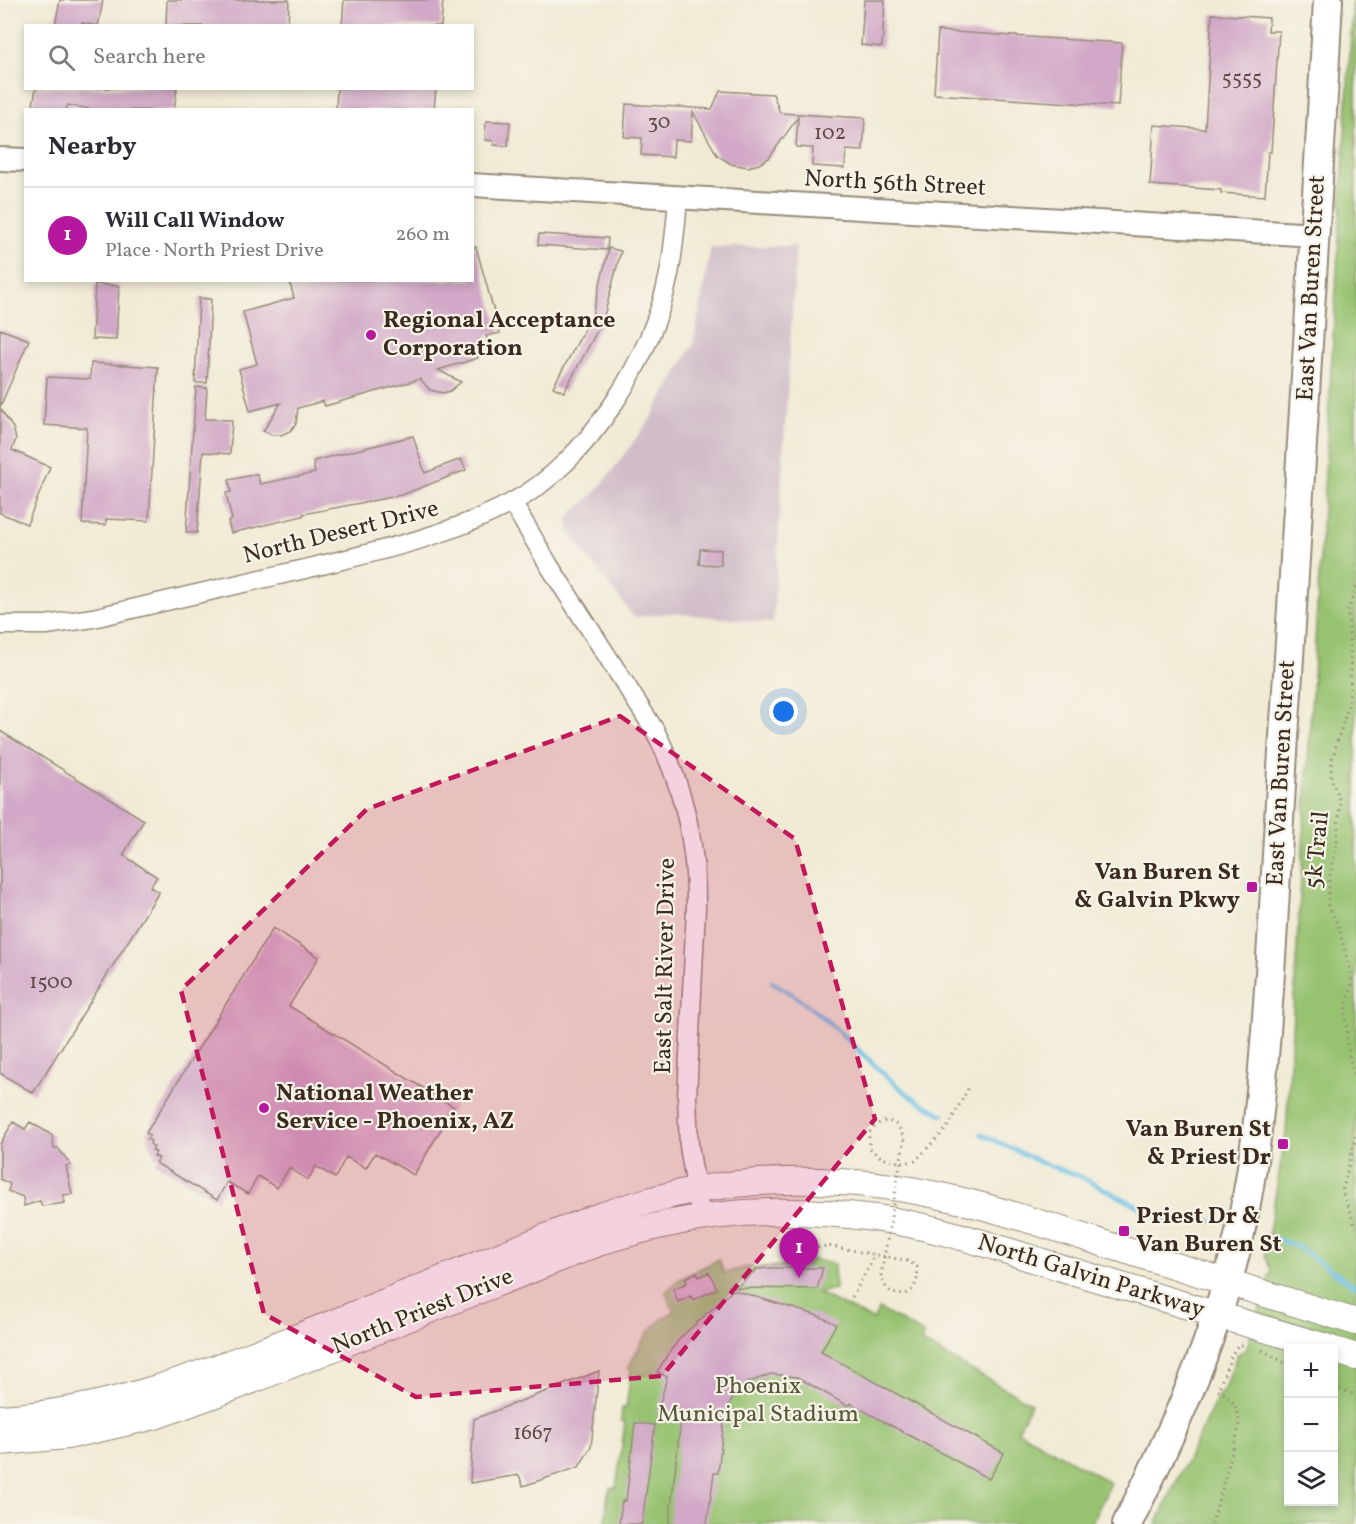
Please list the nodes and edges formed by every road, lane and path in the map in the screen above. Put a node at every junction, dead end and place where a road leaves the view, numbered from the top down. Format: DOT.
graph roads {
  1 [pos="1328,0"];
  2 [pos="0,159"];
  3 [pos="24,160"];
  4 [pos="474,186"];
  5 [pos="678,198"];
  6 [pos="1316,235"];
  7 [pos="513,502"];
  8 [pos="1356,587"];
  9 [pos="0,625"];
  10 [pos="1356,1080"];
  11 [pos="969,1087"];
  12 [pos="1356,1136"];
  13 [pos="842,1182"];
  14 [pos="696,1190"];
  15 [pos="851,1215"];
  16 [pos="700,1218"];
  17 [pos="1356,1228"];
  18 [pos="806,1251"];
  19 [pos="874,1254"];
  20 [pos="1227,1283"];
  21 [pos="852,1297"];
  22 [pos="1218,1314"];
  23 [pos="1356,1322"];
  24 [pos="1316,1344"];
  25 [pos="1253,1346"];
  26 [pos="1259,1347"];
  27 [pos="1338,1351"];
  28 [pos="1356,1357"];
  29 [pos="1284,1363"];
  30 [pos="1338,1388"];
  31 [pos="1356,1395"];
  32 [pos="0,1418"];
  33 [pos="0,1442"];
  34 [pos="1127,1524"];
  35 [pos="1212,1524"];
  1 -- 6 [label="main road, East Van Buren Street"];
  2 -- 3 [label="street"];
  4 -- 5 [label="street, North 56th Street"];
  5 -- 6 [label="street, North 56th Street"];
  5 -- 7 [label="street, North Desert Drive"];
  6 -- 20 [label="main road, East Van Buren Street"];
  7 -- 9 [label="street, North Desert Drive"];
  7 -- 14 [label="street, East Salt River Drive"];
  8 -- 10 [label="path, 5k Trail"];
  11 -- 19 [label="path, bridge"];
  12 -- 17 [label="path"];
  13 -- 14 [label="main road, North Priest Drive"];
  13 -- 20 [label="main road, North Galvin Parkway"];
  14 -- 16 [label="street, East Salt River Drive"];
  14 -- 32 [label="main road, North Priest Drive"];
  15 -- 16 [label="main road, North Priest Drive"];
  15 -- 22 [label="main road, North Galvin Parkway"];
  16 -- 33 [label="main road, North Priest Drive"];
  18 -- 19 [label="path"];
  19 -- 21 [label="path"];
  20 -- 22 [label="main road, East Van Buren Street"];
  20 -- 23 [label="main road, North Galvin Parkway"];
  22 -- 24 [label="main road, North Galvin Parkway"];
  22 -- 34 [label="main road, East Van Buren Street"];
  25 -- 35 [label="path"];
  26 -- 29 [label="path"];
  27 -- 28 [label="main road"];
  30 -- 31 [label="path"];
}
